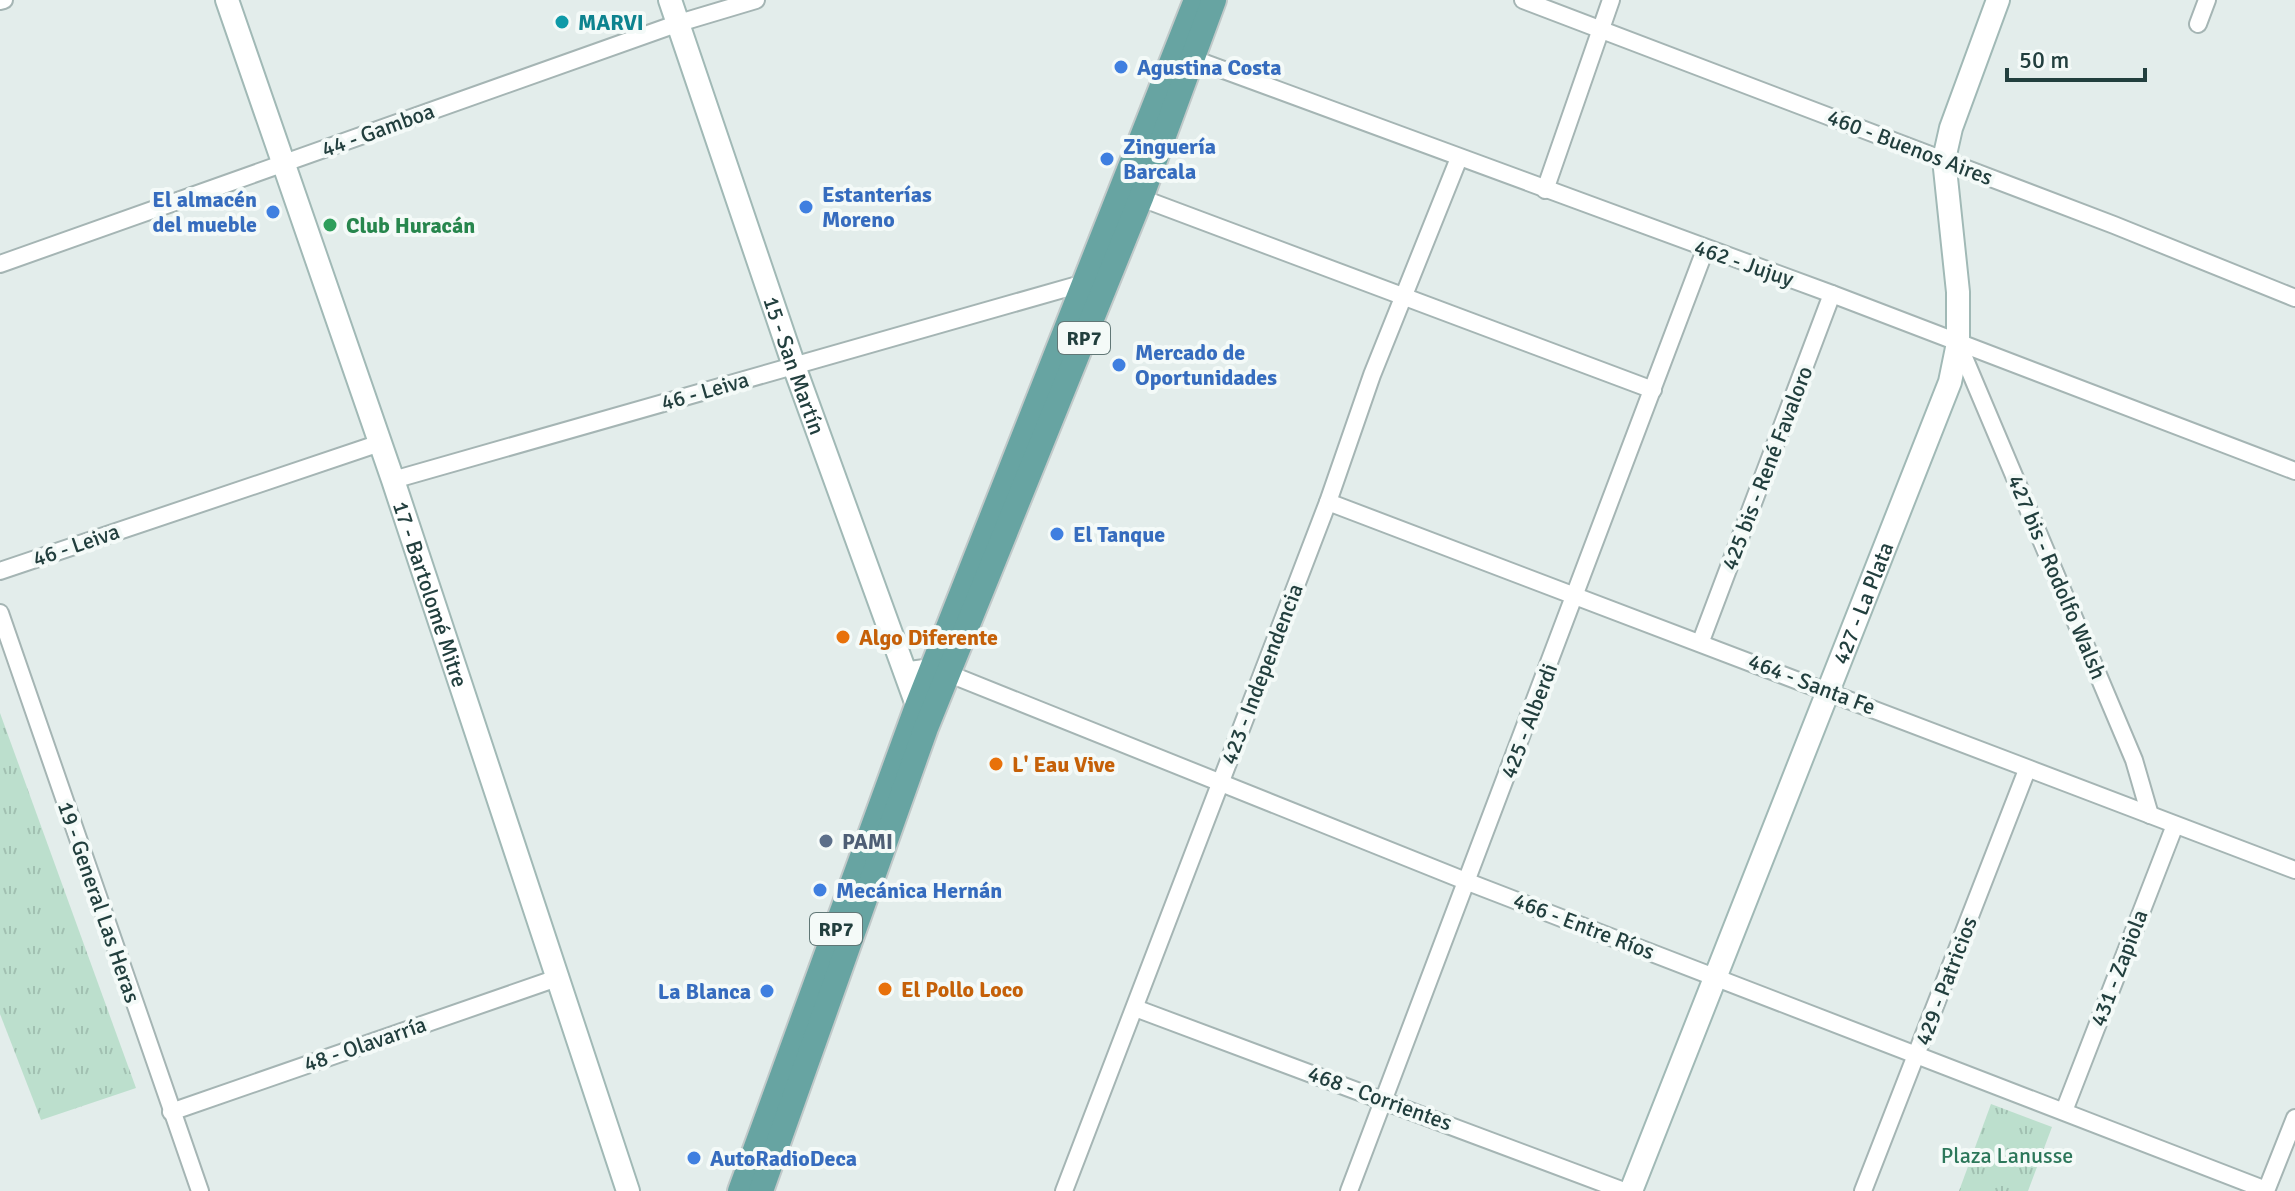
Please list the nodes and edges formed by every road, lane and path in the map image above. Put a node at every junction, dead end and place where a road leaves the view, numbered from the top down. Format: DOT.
graph roads {
  1 [pos="227,0"];
  2 [pos="670,0"];
  3 [pos="756,0"];
  4 [pos="1196,0"];
  5 [pos="1214,0"];
  6 [pos="1523,0"];
  7 [pos="1611,0"];
  8 [pos="1998,0"];
  9 [pos="2207,0"];
  10 [pos="679,23"];
  11 [pos="2198,24"];
  12 [pos="1600,29"];
  13 [pos="1191,58"];
  14 [pos="1459,158"];
  15 [pos="1944,159"];
  16 [pos="286,163"];
  17 [pos="1545,190"];
  18 [pos="1141,198"];
  19 [pos="1705,250"];
  20 [pos="0,264"];
  21 [pos="1109,275"];
  22 [pos="1085,283"];
  23 [pos="1832,294"];
  24 [pos="1406,296"];
  25 [pos="2294,296"];
  26 [pos="1958,343"];
  27 [pos="794,366"];
  28 [pos="1653,390"];
  29 [pos="380,443"];
  30 [pos="2295,471"];
  31 [pos="393,480"];
  32 [pos="1328,502"];
  33 [pos="0,571"];
  34 [pos="1577,594"];
  35 [pos="0,613"];
  36 [pos="1701,641"];
  37 [pos="940,670"];
  38 [pos="902,671"];
  39 [pos="1828,689"];
  40 [pos="921,717"];
  41 [pos="2027,770"];
  42 [pos="1220,782"];
  43 [pos="2150,815"];
  44 [pos="2175,825"];
  45 [pos="2295,870"];
  46 [pos="1468,882"];
  47 [pos="1717,976"];
  48 [pos="560,977"];
  49 [pos="1135,1008"];
  50 [pos="1919,1054"];
  51 [pos="1384,1098"];
  52 [pos="2064,1111"];
  53 [pos="171,1112"];
  54 [pos="2295,1118"];
  55 [pos="754,1189"];
  56 [pos="200,1191"];
  57 [pos="628,1191"];
  58 [pos="1064,1191"];
  59 [pos="1349,1191"];
  60 [pos="1624,1191"];
  61 [pos="1631,1191"];
  62 [pos="1863,1191"];
  63 [pos="2266,1191"];
  1 -- 16 [label="street, 17 - Bartolomé Mitre"];
  2 -- 10 [label="street, 15 - San Martín"];
  3 -- 10 [label="street, 44 - Gamboa"];
  4 -- 22 [label="main road, RP7"];
  5 -- 13 [label="main road, RP7"];
  6 -- 12 [label="street, 460 - Buenos Aires"];
  7 -- 12 [label="street"];
  8 -- 15 [label="street, 427 - La Plata"];
  9 -- 11 [label="street"];
  10 -- 16 [label="street, 44 - Gamboa"];
  10 -- 27 [label="street, 15 - San Martín"];
  12 -- 15 [label="street, 460 - Buenos Aires"];
  12 -- 17 [label="street"];
  13 -- 14 [label="street, 462 - Jujuy"];
  13 -- 18 [label="main road, RP7"];
  14 -- 17 [label="street, 462 - Jujuy"];
  14 -- 24 [label="street, 423 - Independencia"];
  15 -- 25 [label="street, 460 - Buenos Aires"];
  15 -- 26 [label="street, 427 - La Plata"];
  16 -- 20 [label="street, 44 - Gamboa"];
  16 -- 29 [label="street, 17 - Bartolomé Mitre"];
  17 -- 19 [label="street, 462 - Jujuy"];
  18 -- 21 [label="main road, RP7"];
  18 -- 24 [label="street"];
  19 -- 23 [label="street, 462 - Jujuy"];
  19 -- 28 [label="street, 425 - Alberdi"];
  21 -- 22 [label="street, 46 - Leiva"];
  21 -- 37 [label="main road, RP7"];
  22 -- 27 [label="street, 46 - Leiva"];
  22 -- 37 [label="main road, RP7"];
  23 -- 26 [label="street, 462 - Jujuy"];
  23 -- 36 [label="street, 425 bis - René Favaloro"];
  24 -- 28 [label="street"];
  24 -- 32 [label="street, 423 - Independencia"];
  26 -- 30 [label="street, 462 - Jujuy"];
  26 -- 39 [label="street, 427 - La Plata"];
  26 -- 43 [label="street, 427 bis - Rodolfo Walsh"];
  27 -- 31 [label="street, 46 - Leiva"];
  27 -- 38 [label="street, 15 - San Martín"];
  28 -- 34 [label="street, 425 - Alberdi"];
  29 -- 31 [label="street, 17 - Bartolomé Mitre"];
  29 -- 33 [label="street, 46 - Leiva"];
  31 -- 48 [label="street, 17 - Bartolomé Mitre"];
  32 -- 34 [label="street, 464 - Santa Fe"];
  32 -- 42 [label="street, 423 - Independencia"];
  34 -- 36 [label="street, 464 - Santa Fe"];
  34 -- 46 [label="street, 425 - Alberdi"];
  35 -- 53 [label="street, 19 - General Las Heras"];
  36 -- 39 [label="street, 464 - Santa Fe"];
  37 -- 38 [label="street, 466 - Entre Ríos"];
  37 -- 40 [label="main road, RP7"];
  37 -- 42 [label="street, 466 - Entre Ríos"];
  38 -- 40 [label="street, 15 - San Martín"];
  39 -- 41 [label="street, 464 - Santa Fe"];
  39 -- 47 [label="street, 427 - La Plata"];
  40 -- 55 [label="main road, RP7"];
  41 -- 43 [label="street, 464 - Santa Fe"];
  41 -- 50 [label="street, 429 - Patricios"];
  42 -- 46 [label="street, 466 - Entre Ríos"];
  42 -- 49 [label="street, 423 - Independencia"];
  43 -- 44 [label="street, 464 - Santa Fe"];
  44 -- 45 [label="street, 464 - Santa Fe"];
  44 -- 52 [label="street, 431 - Zapiola"];
  46 -- 47 [label="street, 466 - Entre Ríos"];
  46 -- 51 [label="street, 425 - Alberdi"];
  47 -- 50 [label="street, 466 - Entre Ríos"];
  47 -- 61 [label="street, 427 - La Plata"];
  48 -- 53 [label="street, 48 - Olavarría"];
  48 -- 57 [label="street, 17 - Bartolomé Mitre"];
  49 -- 51 [label="street, 468 - Corrientes"];
  49 -- 58 [label="street, 423 - Independencia"];
  50 -- 52 [label="street, 466 - Entre Ríos"];
  50 -- 62 [label="street, 429 - Patricios"];
  51 -- 59 [label="street, 425 - Alberdi"];
  51 -- 60 [label="street, 468 - Corrientes"];
  52 -- 63 [label="street, 466 - Entre Ríos"];
  53 -- 56 [label="street, 19 - General Las Heras"];
  54 -- 63 [label="street"];
}
